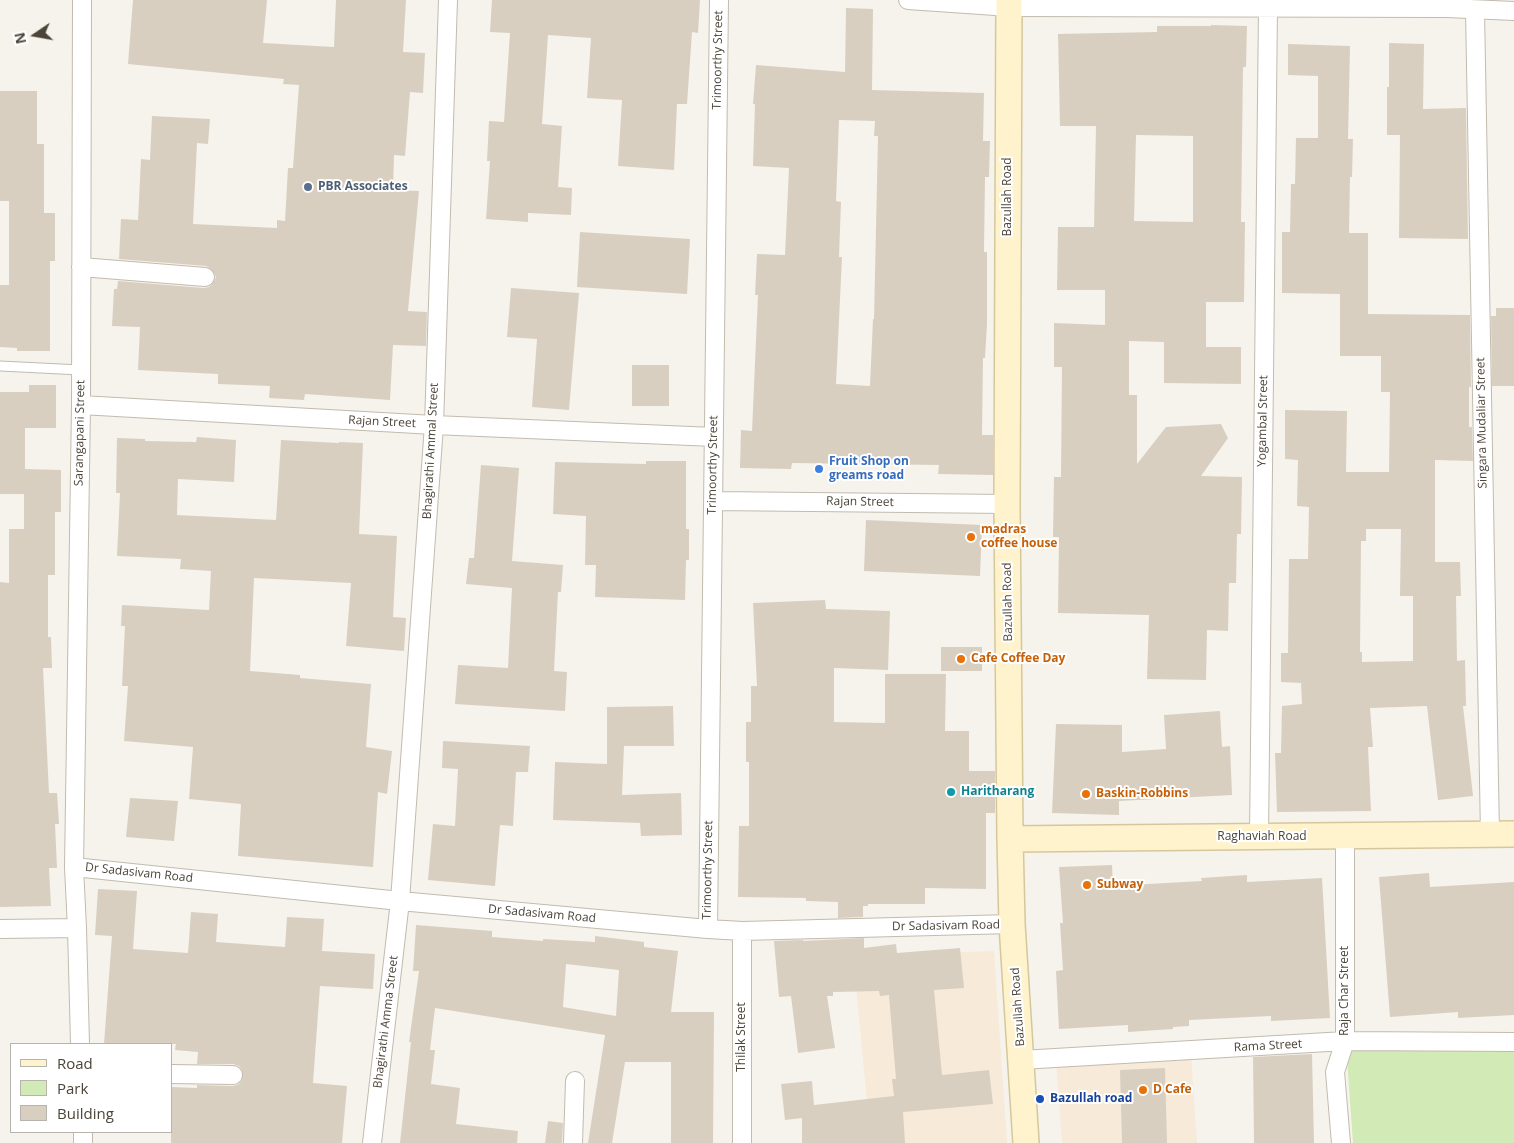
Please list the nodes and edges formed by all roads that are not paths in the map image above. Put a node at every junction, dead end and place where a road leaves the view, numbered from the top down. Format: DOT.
graph roads {
  1 [pos="82,0"];
  2 [pos="448,0"];
  3 [pos="719,0"];
  4 [pos="908,0"];
  5 [pos="1010,3"];
  6 [pos="1447,4"];
  7 [pos="1268,7"];
  8 [pos="1475,10"];
  9 [pos="1514,11"];
  10 [pos="81,267"];
  11 [pos="205,277"];
  12 [pos="0,366"];
  13 [pos="81,370"];
  14 [pos="81,405"];
  15 [pos="434,425"];
  16 [pos="714,436"];
  17 [pos="713,501"];
  18 [pos="1007,504"];
  19 [pos="1514,834"];
  20 [pos="1490,835"];
  21 [pos="1259,836"];
  22 [pos="1345,837"];
  23 [pos="1010,839"];
  24 [pos="74,866"];
  25 [pos="400,901"];
  26 [pos="1012,924"];
  27 [pos="77,928"];
  28 [pos="0,929"];
  29 [pos="708,929"];
  30 [pos="742,931"];
  31 [pos="1345,1042"];
  32 [pos="1514,1042"];
  33 [pos="80,1043"];
  34 [pos="1021,1060"];
  35 [pos="172,1074"];
  36 [pos="233,1075"];
  37 [pos="575,1082"];
  38 [pos="372,1143"];
  39 [pos="573,1143"];
  40 [pos="742,1143"];
  41 [pos="1026,1143"];
  42 [pos="1341,1143"];
  1 -- 10 [label="street, Sarangapani Street"];
  2 -- 15 [label="street, Bhagirathi Ammal Street"];
  3 -- 16 [label="street, Trimoorthy Street"];
  4 -- 5 [label="street"];
  5 -- 7 [label="street"];
  5 -- 18 [label="main road, Bazullah Road"];
  6 -- 7 [label="street"];
  6 -- 8 [label="street"];
  7 -- 21 [label="street, Yogambal Street"];
  8 -- 9 [label="street"];
  8 -- 20 [label="street, Singara Mudaliar Street"];
  10 -- 11 [label="street"];
  10 -- 13 [label="street, Sarangapani Street"];
  12 -- 13 [label="lane"];
  13 -- 14 [label="street, Sarangapani Street"];
  14 -- 15 [label="street, Rajan Street"];
  14 -- 24 [label="street, Sarangapani Street"];
  15 -- 16 [label="street, Rajan Street"];
  15 -- 25 [label="street, Bhagirathi Ammal Street"];
  16 -- 17 [label="street, Trimoorthy Street"];
  17 -- 18 [label="street, Rajan Street"];
  17 -- 29 [label="street, Trimoorthy Street"];
  18 -- 23 [label="main road, Bazullah Road"];
  19 -- 20 [label="main road, Raghaviah Road"];
  20 -- 22 [label="main road, Raghaviah Road"];
  21 -- 22 [label="main road, Raghaviah Road"];
  21 -- 23 [label="main road, Raghaviah Road"];
  22 -- 31 [label="street, Raja Char Street"];
  23 -- 26 [label="main road, Bazullah Road"];
  24 -- 25 [label="street, Dr Sadasivam Road"];
  24 -- 27 [label="street, Sarangapani Street"];
  25 -- 29 [label="street, Dr Sadasivam Road"];
  25 -- 38 [label="street, Bhagirathi Amma Street"];
  26 -- 30 [label="street, Dr Sadasivam Road"];
  26 -- 34 [label="main road, Bazullah Road"];
  27 -- 28 [label="street"];
  27 -- 33 [label="street, Sarangapani Street"];
  29 -- 30 [label="street, Dr Sadasivam Road"];
  30 -- 40 [label="street, Thilak Street"];
  31 -- 32 [label="street, Rama Street"];
  31 -- 34 [label="street, Rama Street"];
  31 -- 42 [label="street, Raja Char Street"];
  34 -- 41 [label="main road, Bazullah Road"];
  35 -- 36 [label="street"];
  37 -- 39 [label="street"];
}
